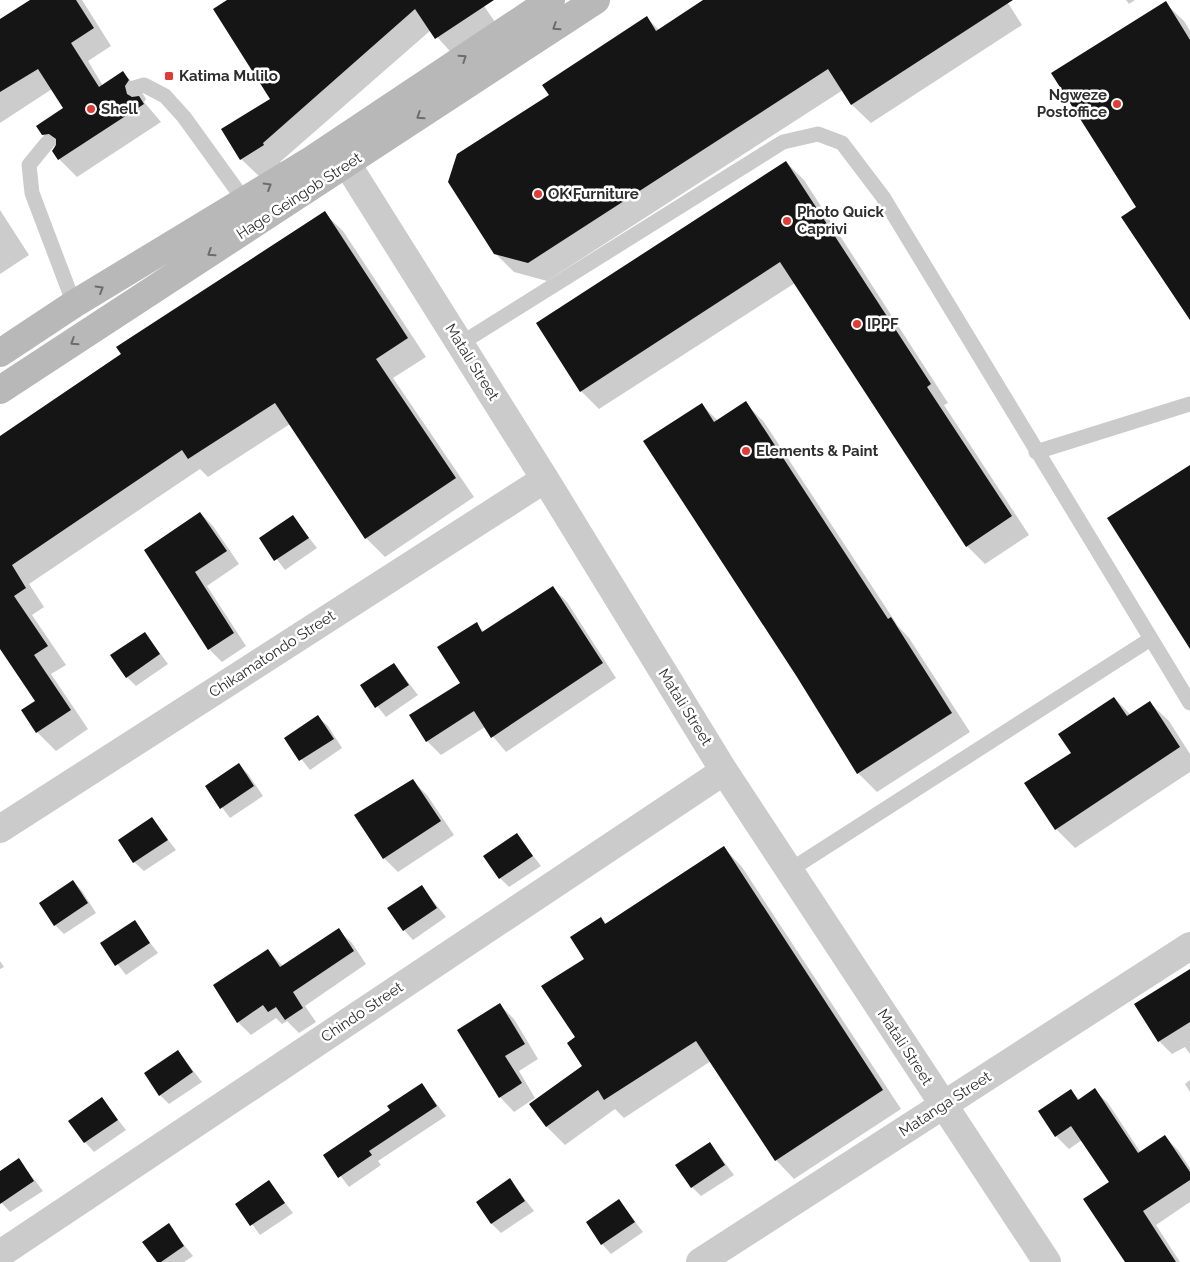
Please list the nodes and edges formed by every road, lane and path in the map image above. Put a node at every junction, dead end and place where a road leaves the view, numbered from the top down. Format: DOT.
graph roads {
  1 [pos="551,0"];
  2 [pos="596,0"];
  3 [pos="134,88"];
  4 [pos="47,143"];
  5 [pos="339,155"];
  6 [pos="244,200"];
  7 [pos="74,304"];
  8 [pos="460,344"];
  9 [pos="0,353"];
  10 [pos="0,390"];
  11 [pos="1190,404"];
  12 [pos="1036,452"];
  13 [pos="545,479"];
  14 [pos="1150,640"];
  15 [pos="1190,703"];
  16 [pos="724,771"];
  17 [pos="0,828"];
  18 [pos="790,870"];
  19 [pos="1190,946"];
  20 [pos="943,1105"];
  21 [pos="0,1254"];
  22 [pos="700,1262"];
  23 [pos="1047,1262"];
  5 -- 1 [label="street, Hage Geingob Street, one-way"];
  2 -- 5 [label="street, Hage Geingob Street, one-way"];
  3 -- 6 [label="lane"];
  4 -- 7 [label="lane"];
  6 -- 5 [label="street, Hage Geingob Street, one-way"];
  5 -- 8 [label="street, Matali Street"];
  5 -- 10 [label="street, Hage Geingob Street, one-way"];
  7 -- 6 [label="street, Hage Geingob Street, one-way"];
  7 -- 9 [label="street, Hage Geingob Street"];
  8 -- 12 [label="lane"];
  8 -- 13 [label="street, Matali Street"];
  11 -- 12 [label="lane"];
  12 -- 14 [label="lane"];
  13 -- 16 [label="street, Matali Street"];
  13 -- 17 [label="street, Chikamatondo Street"];
  14 -- 15 [label="lane"];
  14 -- 18 [label="lane"];
  16 -- 18 [label="street, Matali Street"];
  16 -- 21 [label="street, Chindo Street"];
  18 -- 20 [label="street, Matali Street"];
  19 -- 20 [label="street, Matanga Street"];
  20 -- 22 [label="street, Matanga Street"];
  20 -- 23 [label="street, Matali Street"];
}
